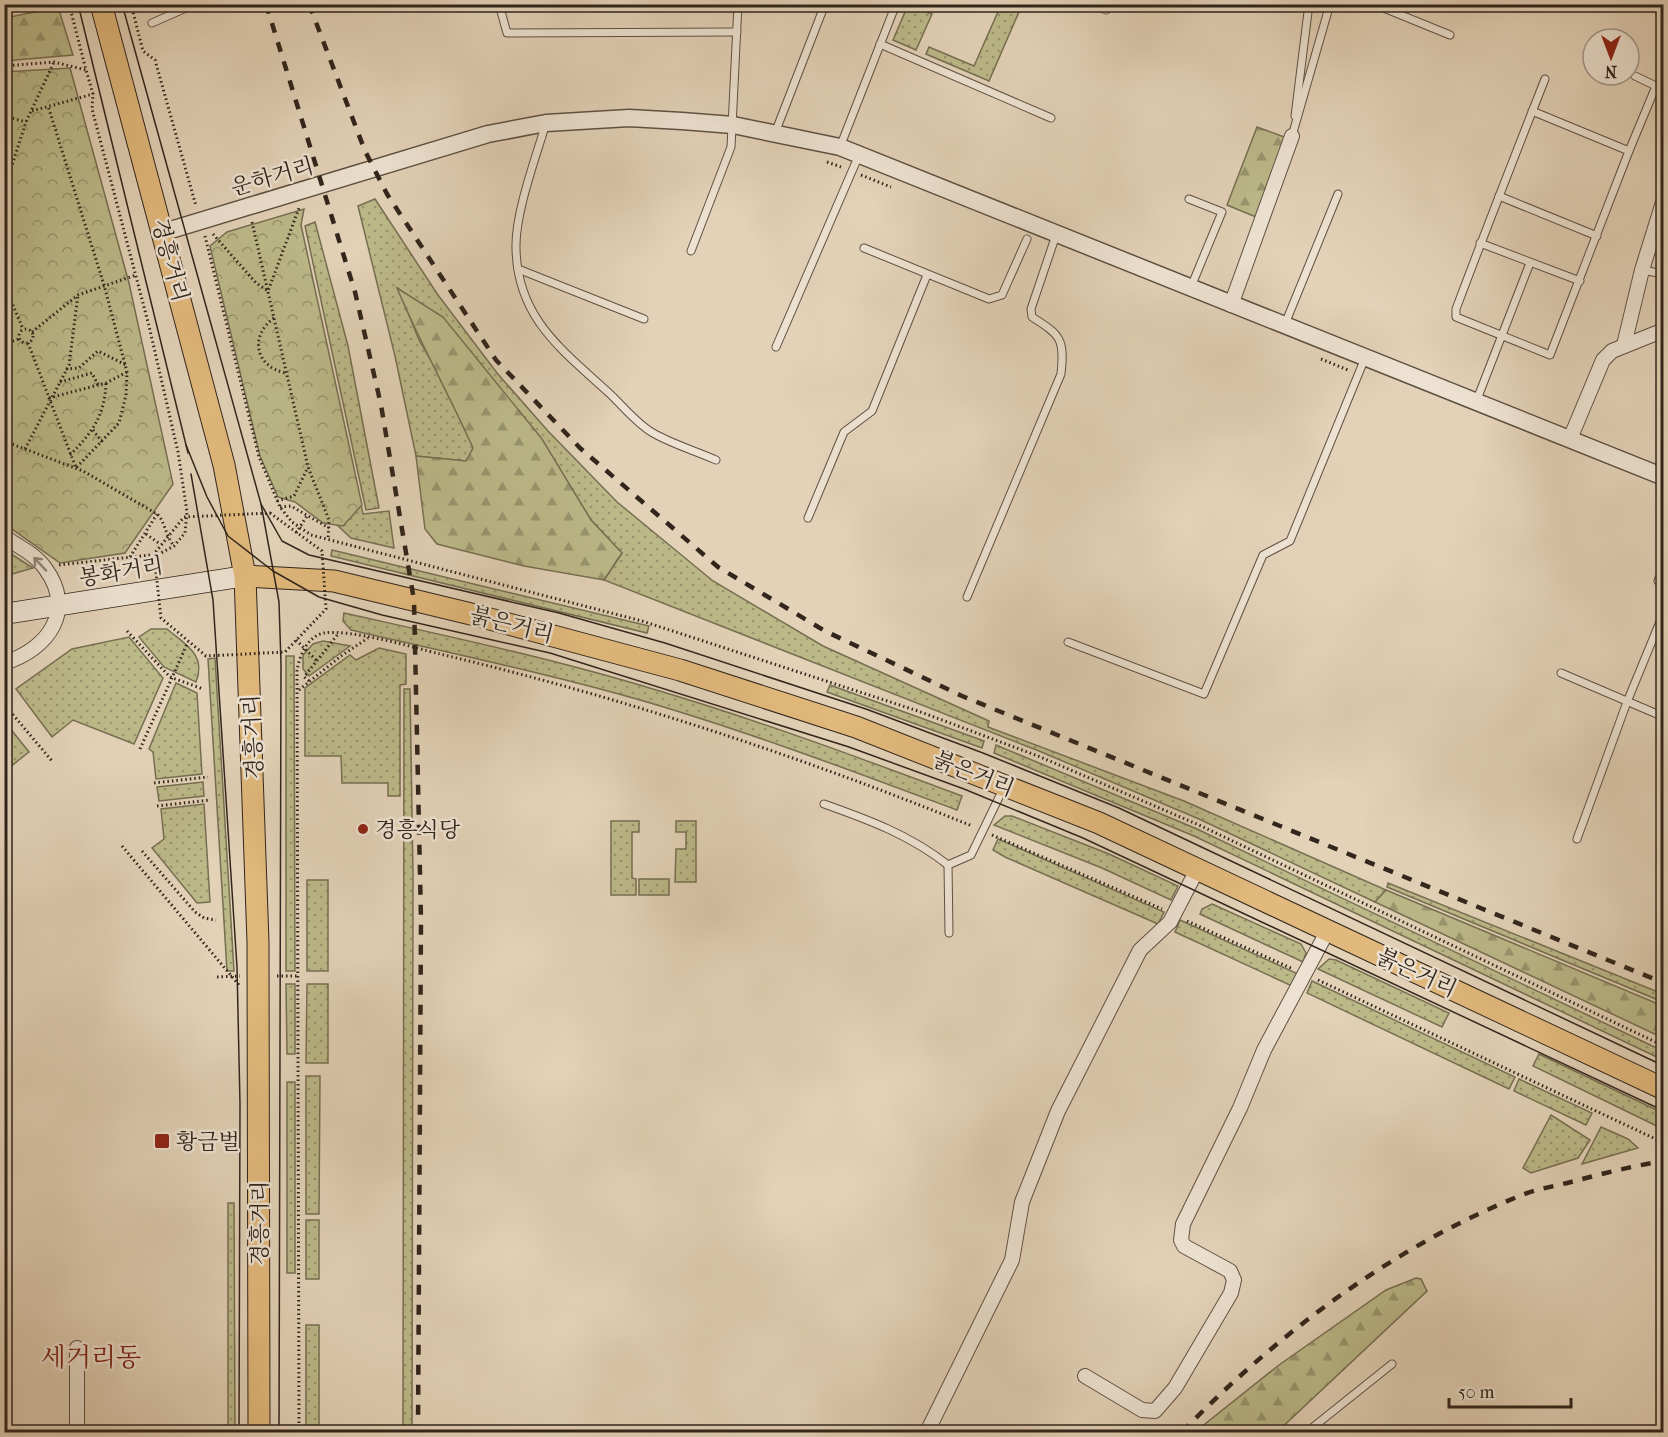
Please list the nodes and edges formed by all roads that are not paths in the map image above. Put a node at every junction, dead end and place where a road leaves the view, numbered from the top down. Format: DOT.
graph roads {
  1 [pos="101,4"];
  2 [pos="195,4"];
  3 [pos="500,4"];
  4 [pos="738,4"];
  5 [pos="825,4"];
  6 [pos="896,4"];
  7 [pos="1093,4"];
  8 [pos="1309,4"];
  9 [pos="1330,4"];
  10 [pos="1374,4"];
  11 [pos="1106,10"];
  12 [pos="152,23"];
  13 [pos="737,32"];
  14 [pos="1450,35"];
  15 [pos="880,44"];
  16 [pos="1641,78"];
  17 [pos="1545,79"];
  18 [pos="1532,111"];
  19 [pos="1051,118"];
  20 [pos="546,123"];
  21 [pos="733,125"];
  22 [pos="775,133"];
  23 [pos="1292,136"];
  24 [pos="840,147"];
  25 [pos="1629,151"];
  26 [pos="859,155"];
  27 [pos="1338,194"];
  28 [pos="1499,196"];
  29 [pos="1664,199"];
  30 [pos="1189,200"];
  31 [pos="164,232"];
  32 [pos="1056,235"];
  33 [pos="1597,236"];
  34 [pos="1027,239"];
  35 [pos="1480,243"];
  36 [pos="864,248"];
  37 [pos="691,251"];
  38 [pos="1530,263"];
  39 [pos="518,269"];
  40 [pos="1642,270"];
  41 [pos="927,274"];
  42 [pos="1664,274"];
  43 [pos="1580,282"];
  44 [pos="1190,289"];
  45 [pos="1231,305"];
  46 [pos="644,318"];
  47 [pos="1284,326"];
  48 [pos="1664,330"];
  49 [pos="1502,336"];
  50 [pos="1624,345"];
  51 [pos="776,347"];
  52 [pos="1365,358"];
  53 [pos="1476,402"];
  54 [pos="1570,439"];
  55 [pos="716,460"];
  56 [pos="1664,477"];
  57 [pos="808,518"];
  58 [pos="4,537"];
  59 [pos="1664,566"];
  60 [pos="245,576"];
  61 [pos="1664,587"];
  62 [pos="967,597"];
  63 [pos="60,604"];
  64 [pos="1664,612"];
  65 [pos="4,614"];
  66 [pos="1068,642"];
  67 [pos="4,663"];
  68 [pos="1561,673"];
  69 [pos="1627,702"];
  70 [pos="1664,717"];
  71 [pos="1005,785"];
  72 [pos="824,804"];
  73 [pos="1577,839"];
  74 [pos="948,865"];
  75 [pos="1198,868"];
  76 [pos="1328,930"];
  77 [pos="949,933"];
  78 [pos="1664,1089"];
  79 [pos="77,1348"];
  80 [pos="1392,1364"];
  81 [pos="1085,1376"];
  82 [pos="77,1432"];
  83 [pos="259,1432"];
  84 [pos="927,1432"];
  85 [pos="1307,1432"];
  1 -- 31 [label="main road, 경흥거리"];
  2 -- 12 [label="lane"];
  3 -- 13 [label="lane"];
  4 -- 13 [label="lane"];
  5 -- 22 [label="lane"];
  6 -- 15 [label="lane"];
  7 -- 11 [label="lane"];
  8 -- 23 [label="lane"];
  9 -- 23 [label="lane"];
  10 -- 14 [label="lane"];
  13 -- 21 [label="lane"];
  15 -- 19 [label="lane"];
  15 -- 24 [label="lane"];
  16 -- 25 [label="lane"];
  17 -- 18 [label="lane"];
  18 -- 25 [label="lane"];
  18 -- 28 [label="lane"];
  20 -- 21 [label="street, 운하거리"];
  20 -- 31 [label="street, 운하거리"];
  20 -- 39 [label="lane"];
  21 -- 22 [label="street, 운하거리"];
  21 -- 37 [label="lane"];
  22 -- 24 [label="street, 운하거리"];
  23 -- 45 [label="street"];
  24 -- 26 [label="street, 운하거리"];
  25 -- 33 [label="lane"];
  26 -- 32 [label="street, 운하거리"];
  26 -- 51 [label="lane"];
  27 -- 47 [label="lane"];
  28 -- 33 [label="lane"];
  28 -- 35 [label="lane"];
  29 -- 40 [label="street"];
  30 -- 44 [label="lane"];
  31 -- 60 [label="main road, 경흥거리"];
  32 -- 44 [label="street, 운하거리"];
  32 -- 62 [label="lane"];
  33 -- 43 [label="lane"];
  34 -- 41 [label="lane"];
  35 -- 38 [label="lane"];
  35 -- 49 [label="lane"];
  36 -- 41 [label="lane"];
  38 -- 43 [label="lane"];
  38 -- 49 [label="lane"];
  39 -- 46 [label="lane"];
  39 -- 55 [label="lane"];
  40 -- 42 [label="lane"];
  40 -- 50 [label="street"];
  41 -- 57 [label="lane"];
  43 -- 49 [label="lane"];
  44 -- 45 [label="street, 운하거리"];
  45 -- 47 [label="street, 운하거리"];
  47 -- 52 [label="street, 운하거리"];
  48 -- 50 [label="street"];
  49 -- 53 [label="lane"];
  50 -- 54 [label="street"];
  52 -- 53 [label="street, 운하거리"];
  52 -- 66 [label="lane"];
  53 -- 54 [label="street, 운하거리"];
  54 -- 56 [label="street, 운하거리"];
  63 -- 58 [label="street, one-way"];
  59 -- 61 [label="lane"];
  60 -- 63 [label="main road, 봉화거리"];
  60 -- 71 [label="main road, 붉은거리"];
  60 -- 83 [label="main road, 경흥거리"];
  63 -- 65 [label="main road, 봉화거리"];
  63 -- 67 [label="street"];
  64 -- 69 [label="lane"];
  68 -- 69 [label="lane"];
  69 -- 70 [label="lane"];
  69 -- 73 [label="lane"];
  71 -- 74 [label="lane"];
  71 -- 75 [label="main road, 붉은거리"];
  72 -- 74 [label="lane"];
  74 -- 77 [label="lane"];
  75 -- 76 [label="main road, 붉은거리"];
  75 -- 84 [label="street"];
  76 -- 78 [label="main road, 붉은거리"];
  76 -- 81 [label="street"];
  79 -- 82 [label="street"];
  80 -- 85 [label="lane"];
}
